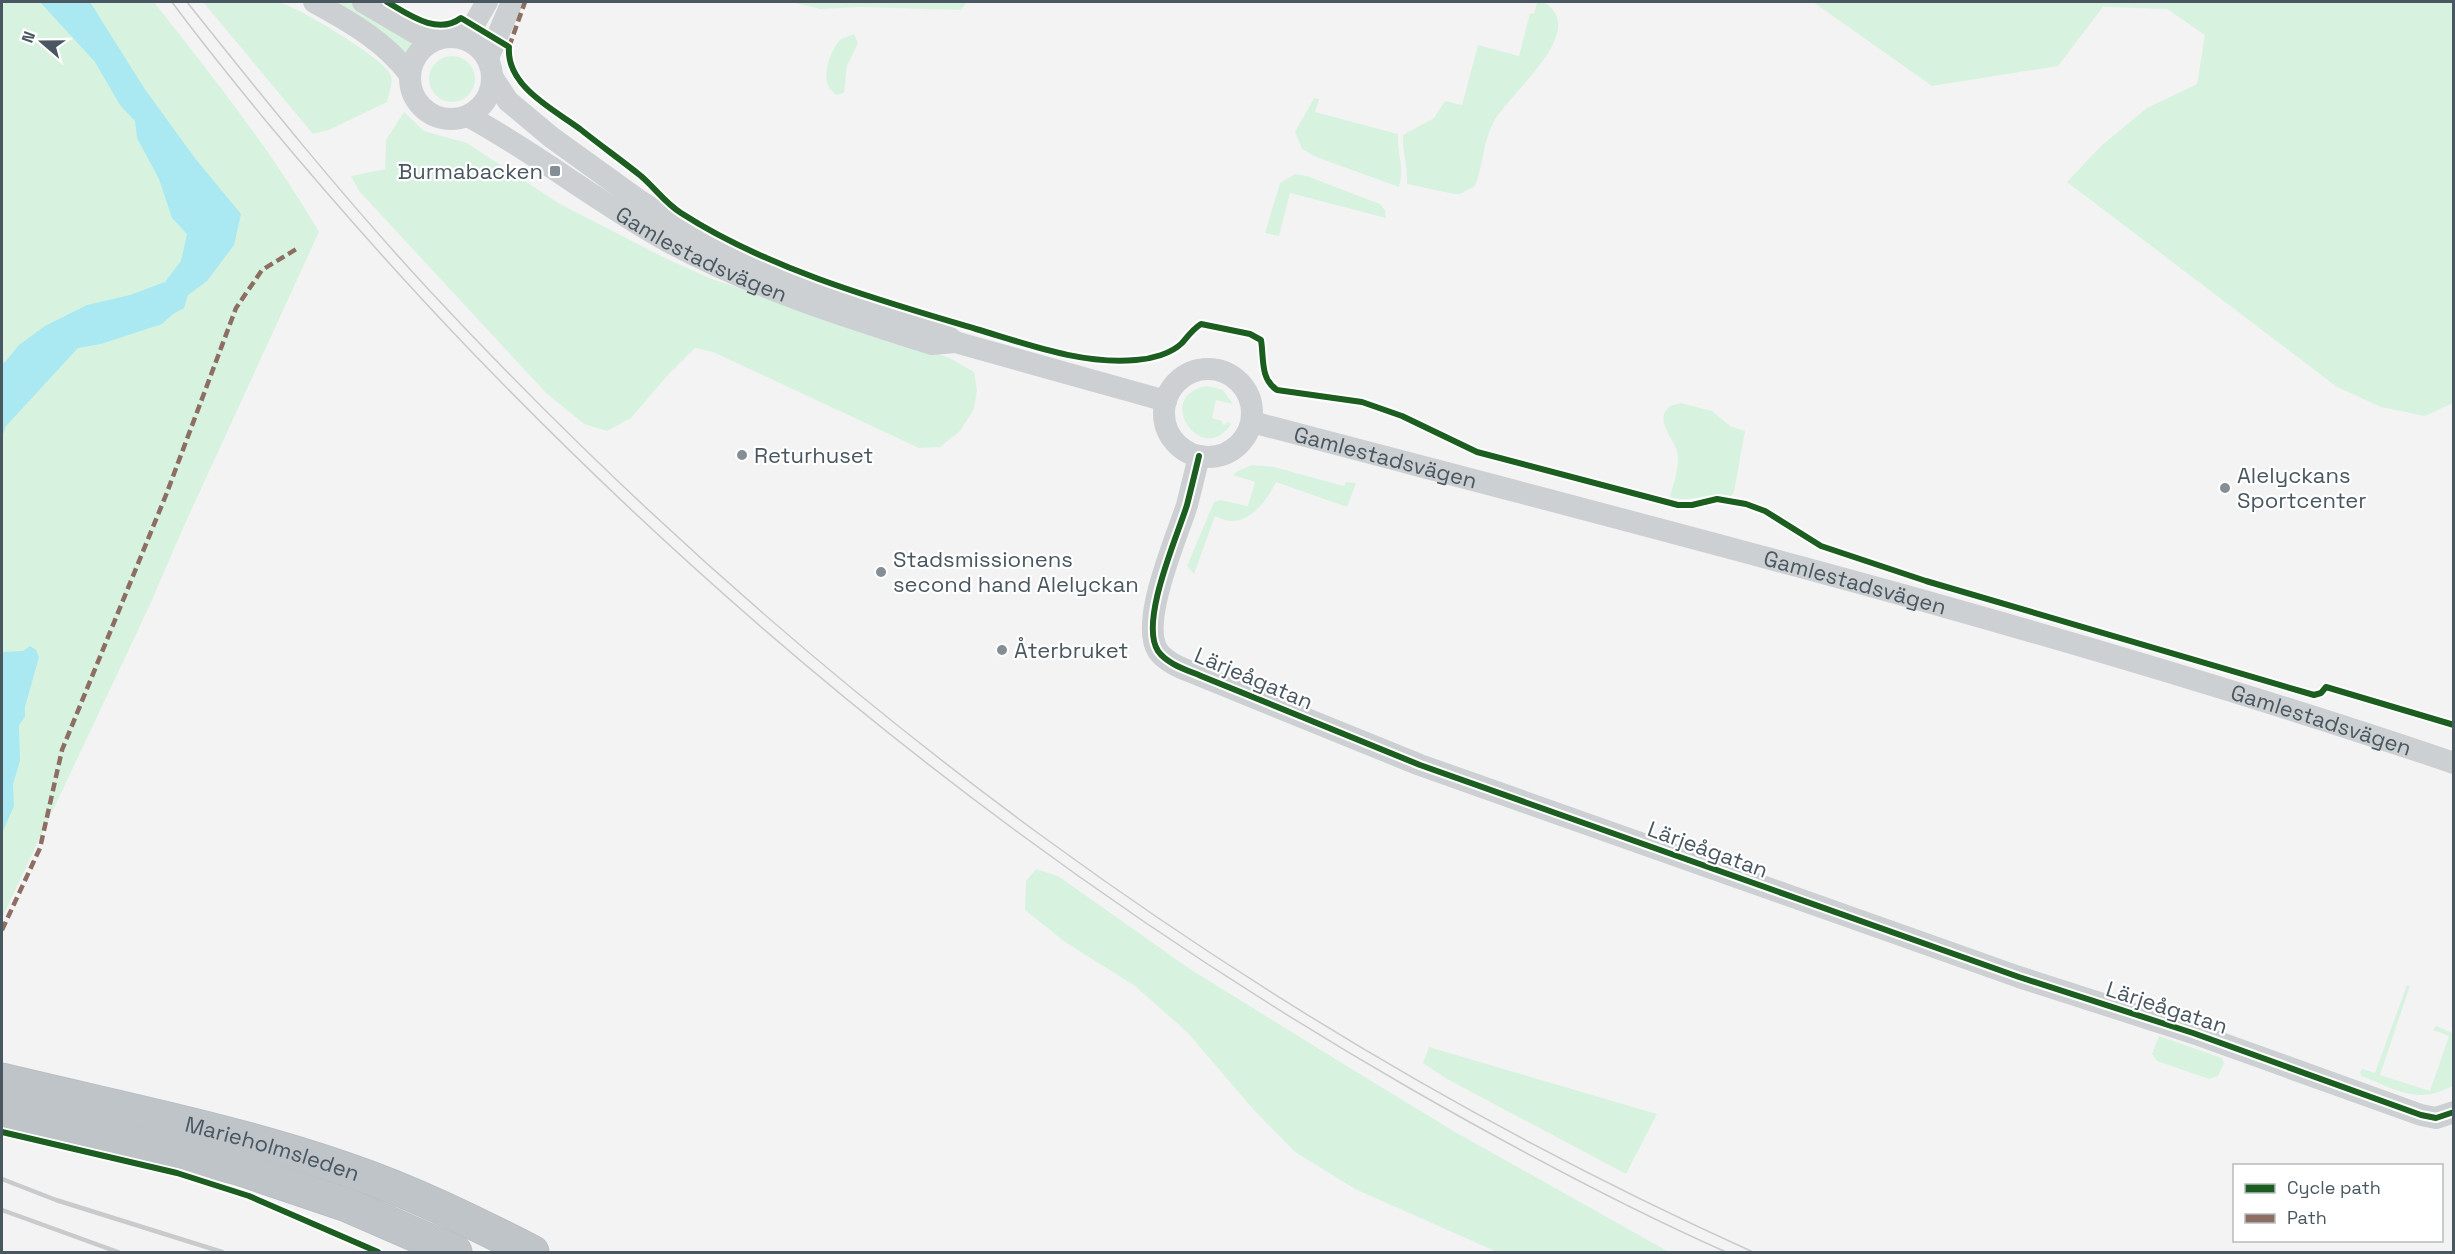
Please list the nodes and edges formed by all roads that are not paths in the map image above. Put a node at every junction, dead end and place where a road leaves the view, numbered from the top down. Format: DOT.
graph roads {
  1 [pos="314,2"];
  2 [pos="363,2"];
  3 [pos="487,2"];
  4 [pos="512,2"];
  5 [pos="462,38"];
  6 [pos="434,40"];
  7 [pos="490,68"];
  8 [pos="410,75"];
  9 [pos="468,116"];
  10 [pos="955,342"];
  11 [pos="1166,401"];
  12 [pos="1252,422"];
  13 [pos="1199,456"];
  14 [pos="2454,762"];
  15 [pos="2,1080"];
  16 [pos="2,1111"];
  17 [pos="2450,1114"];
  18 [pos="456,1252"];
  19 [pos="532,1252"];
  1 -- 8 [label="street, Gamlestadsvägen"];
  2 -- 6 [label="street"];
  3 -- 5 [label="street"];
  4 -- 7 [label="street"];
  5 -- 6 [label="street"];
  5 -- 7 [label="street, Gamlestadsvägen"];
  6 -- 8 [label="street"];
  7 -- 9 [label="street"];
  7 -- 10 [label="street, Gamlestadsvägen"];
  8 -- 9 [label="street, Gamlestadsvägen"];
  9 -- 10 [label="street, Gamlestadsvägen"];
  10 -- 11 [label="street, Gamlestadsvägen"];
  11 -- 12 [label="street"];
  11 -- 13 [label="street"];
  12 -- 13 [label="street"];
  12 -- 14 [label="street, Gamlestadsvägen"];
  13 -- 17 [label="street, Lärjeågatan"];
  15 -- 19 [label="highway, Marieholmsleden"];
  16 -- 18 [label="highway, Marieholmsleden"];
}
